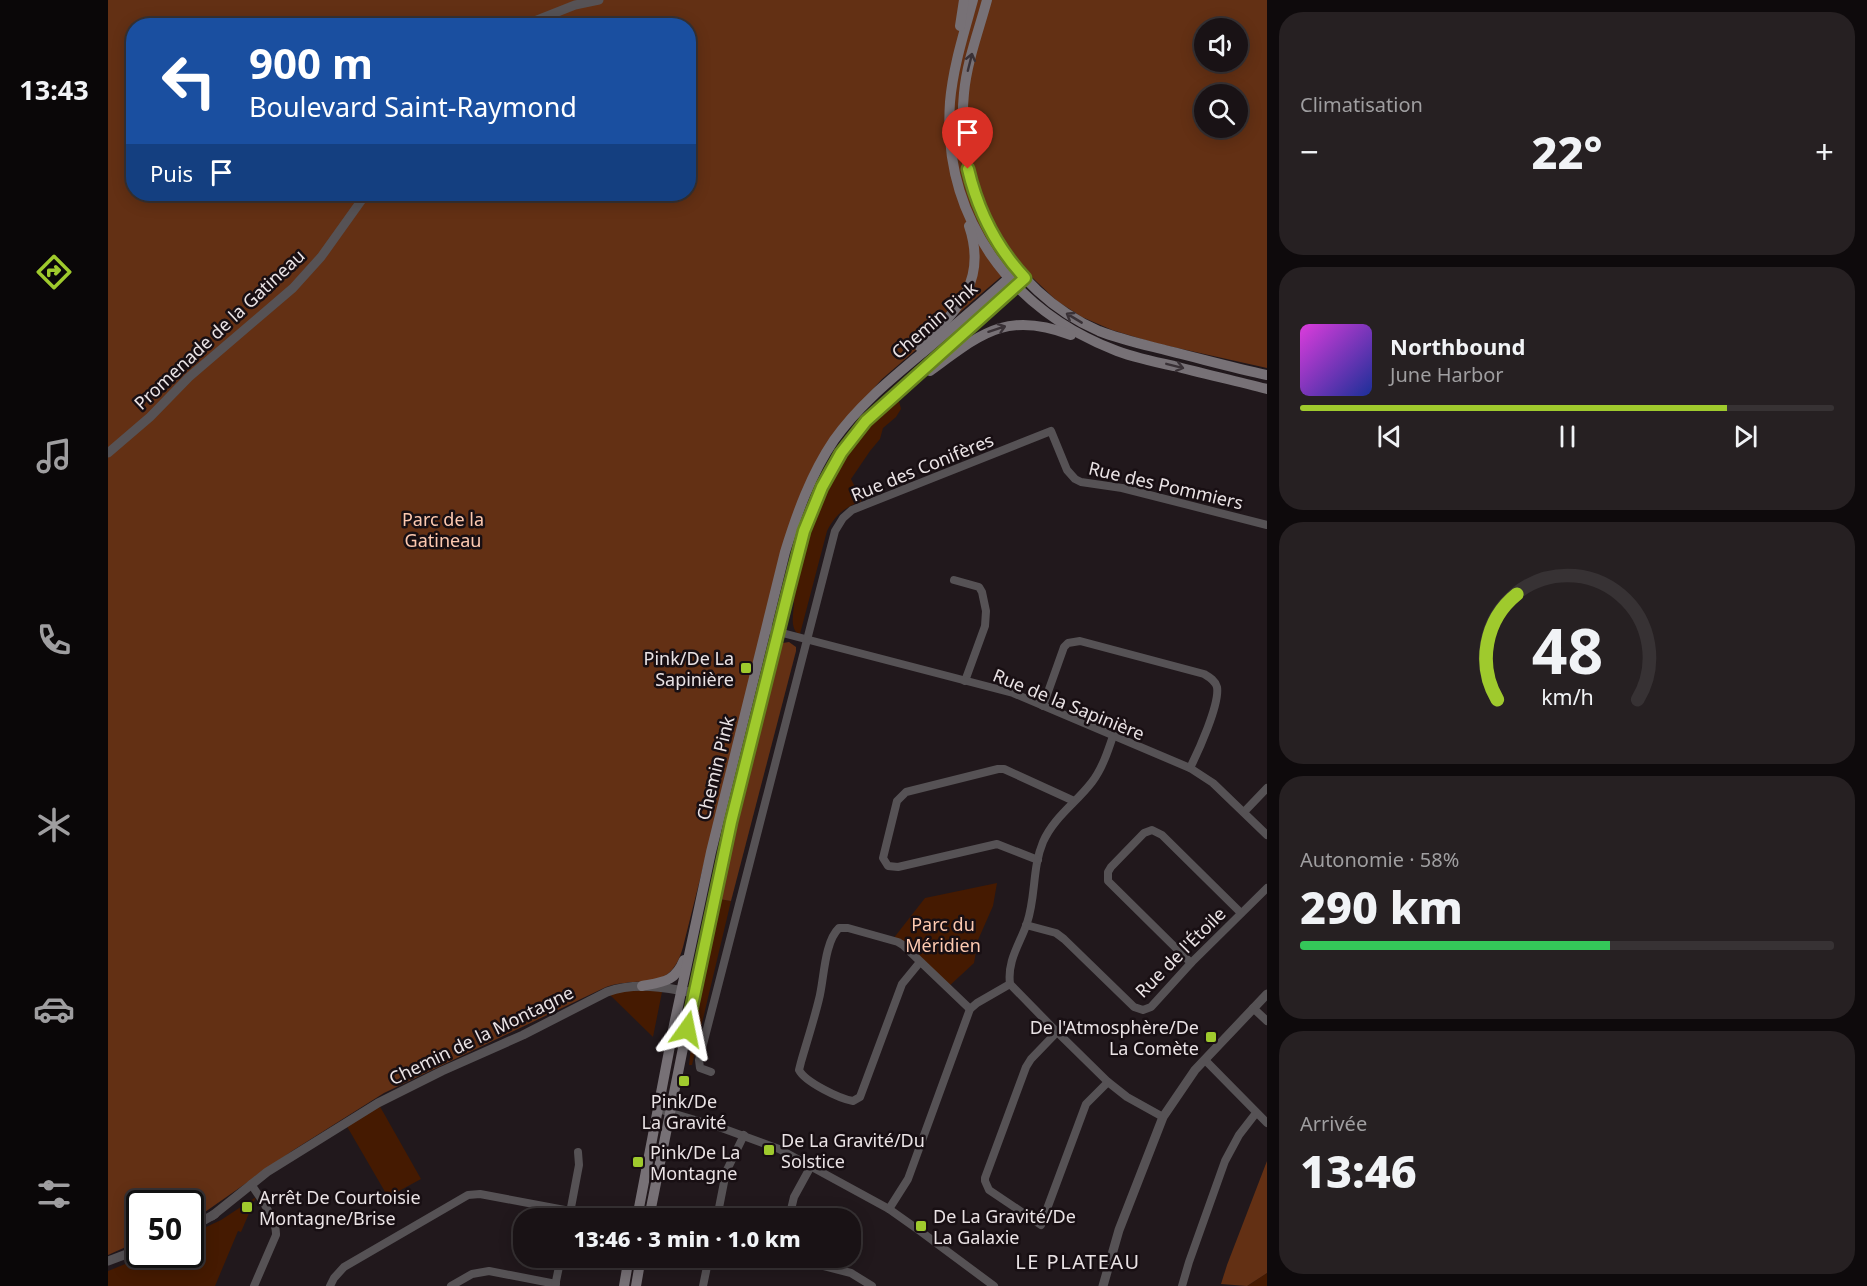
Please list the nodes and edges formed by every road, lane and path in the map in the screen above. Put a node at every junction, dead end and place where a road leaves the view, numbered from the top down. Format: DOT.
graph roads {
  1 [pos="599,0"];
  2 [pos="964,0"];
  3 [pos="973,0"];
  4 [pos="987,0"];
  5 [pos="542,18"];
  6 [pos="952,87"];
  7 [pos="961,194"];
  8 [pos="361,201"];
  9 [pos="1021,274"];
  10 [pos="1013,282"];
  11 [pos="1119,351"];
  12 [pos="1267,375"];
  13 [pos="882,387"];
  14 [pos="1267,389"];
  15 [pos="895,394"];
  16 [pos="1051,431"];
  17 [pos="108,453"];
  18 [pos="1267,525"];
  19 [pos="954,580"];
  20 [pos="767,629"];
  21 [pos="779,632"];
  22 [pos="807,638"];
  23 [pos="965,681"];
  24 [pos="1043,706"];
  25 [pos="1113,736"];
  26 [pos="1190,768"];
  27 [pos="1267,788"];
  28 [pos="1074,801"];
  29 [pos="1244,812"];
  30 [pos="1267,835"];
  31 [pos="711,852"];
  32 [pos="1038,860"];
  33 [pos="1267,888"];
  34 [pos="1241,913"];
  35 [pos="1026,926"];
  36 [pos="921,962"];
  37 [pos="1191,963"];
  38 [pos="1010,984"];
  39 [pos="642,986"];
  40 [pos="681,990"];
  41 [pos="694,993"];
  42 [pos="1267,994"];
  43 [pos="1253,1008"];
  44 [pos="970,1009"];
  45 [pos="1267,1022"];
  46 [pos="1057,1032"];
  47 [pos="1205,1060"];
  48 [pos="711,1072"];
  49 [pos="1108,1082"];
  50 [pos="658,1109"];
  51 [pos="670,1111"];
  52 [pos="1256,1113"];
  53 [pos="1163,1117"];
  54 [pos="1267,1123"];
  55 [pos="744,1135"];
  56 [pos="578,1152"];
  57 [pos="811,1166"];
  58 [pos="253,1186"];
  59 [pos="539,1208"];
  60 [pos="570,1208"];
  61 [pos="639,1208"];
  62 [pos="651,1208"];
  63 [pos="719,1208"];
  64 [pos="791,1208"];
  65 [pos="889,1209"];
  66 [pos="204,1220"];
  67 [pos="126,1255"];
  68 [pos="108,1262"];
  69 [pos="559,1268"];
  70 [pos="627,1268"];
  71 [pos="639,1268"];
  72 [pos="707,1268"];
  73 [pos="831,1268"];
  74 [pos="556,1285"];
  75 [pos="254,1286"];
  76 [pos="330,1286"];
  77 [pos="452,1286"];
  78 [pos="624,1286"];
  79 [pos="636,1286"];
  80 [pos="704,1286"];
  81 [pos="872,1286"];
  82 [pos="993,1286"];
  83 [pos="1103,1286"];
  84 [pos="1182,1286"];
  1 -- 5 [label="street"];
  2 -- 6 [label="main road"];
  3 -- 6 [label="main road"];
  9 -- 4 [label="main road, one-way"];
  6 -- 7 [label="main road"];
  7 -- 10 [label="main road"];
  7 -- 13 [label="main road"];
  8 -- 17 [label="street, Promenade de la Gatineau"];
  9 -- 10 [label="main road, Chemin Pink"];
  12 -- 9 [label="main road, one-way"];
  10 -- 11 [label="main road"];
  10 -- 13 [label="main road, Chemin Pink"];
  10 -- 15 [label="main road, Chemin Pink"];
  11 -- 14 [label="main road, one-way"];
  15 -- 11 [label="main road, one-way"];
  13 -- 20 [label="main road, Chemin Pink"];
  15 -- 21 [label="main road, Chemin Pink"];
  16 -- 18 [label="street, Rue des Pommiers"];
  16 -- 22 [label="street, Rue des Conifères"];
  19 -- 23 [label="street"];
  20 -- 21 [label="street, Rue de la Sapinière"];
  20 -- 31 [label="main road, Chemin Pink"];
  21 -- 22 [label="street, Rue de la Sapinière"];
  21 -- 41 [label="main road, Chemin Pink"];
  22 -- 23 [label="street, Rue de la Sapinière"];
  22 -- 48 [label="street, Rue des Conifères"];
  23 -- 24 [label="street, Rue de la Sapinière"];
  24 -- 25 [label="street, Rue de la Sapinière"];
  24 -- 26 [label="street"];
  25 -- 26 [label="street, Rue de la Sapinière"];
  25 -- 28 [label="street"];
  26 -- 29 [label="street, Rue de la Sapinière"];
  27 -- 29 [label="street"];
  28 -- 32 [label="street"];
  28 -- 32 [label="street"];
  29 -- 30 [label="street, Rue de la Sapinière"];
  31 -- 39 [label="main road"];
  31 -- 40 [label="main road, Chemin Pink"];
  32 -- 35 [label="street"];
  33 -- 34 [label="street, Rue de l'Étoile"];
  34 -- 37 [label="street, Rue de l'Étoile"];
  34 -- 37 [label="street"];
  35 -- 37 [label="street, Rue de l'Étoile"];
  35 -- 38 [label="street"];
  36 -- 36 [label="street"];
  36 -- 44 [label="street"];
  38 -- 44 [label="street"];
  38 -- 46 [label="street"];
  39 -- 40 [label="street, Chemin de la Montagne"];
  39 -- 58 [label="street, Chemin de la Montagne"];
  40 -- 41 [label="street, Chemin de la Montagne"];
  40 -- 50 [label="main road, Chemin Pink"];
  41 -- 51 [label="main road, Chemin Pink"];
  42 -- 43 [label="street"];
  43 -- 45 [label="street"];
  43 -- 47 [label="street"];
  44 -- 65 [label="street"];
  46 -- 49 [label="street"];
  46 -- 49 [label="street"];
  47 -- 52 [label="street"];
  47 -- 53 [label="street"];
  49 -- 53 [label="street"];
  50 -- 51 [label="street"];
  50 -- 61 [label="main road, Chemin Pink"];
  51 -- 55 [label="street"];
  51 -- 62 [label="main road, Chemin Pink"];
  52 -- 54 [label="street"];
  52 -- 84 [label="street"];
  53 -- 83 [label="street"];
  55 -- 57 [label="street"];
  55 -- 63 [label="street"];
  56 -- 60 [label="street"];
  57 -- 64 [label="street"];
  57 -- 65 [label="street"];
  58 -- 66 [label="street, Chemin de la Montagne"];
  58 -- 75 [label="street"];
  59 -- 76 [label="street"];
  65 -- 82 [label="street"];
  67 -- 68 [label="street"];
  69 -- 74 [label="street"];
  70 -- 78 [label="main road"];
  71 -- 79 [label="main road"];
  72 -- 80 [label="street"];
  73 -- 81 [label="street"];
  74 -- 77 [label="street"];
}
